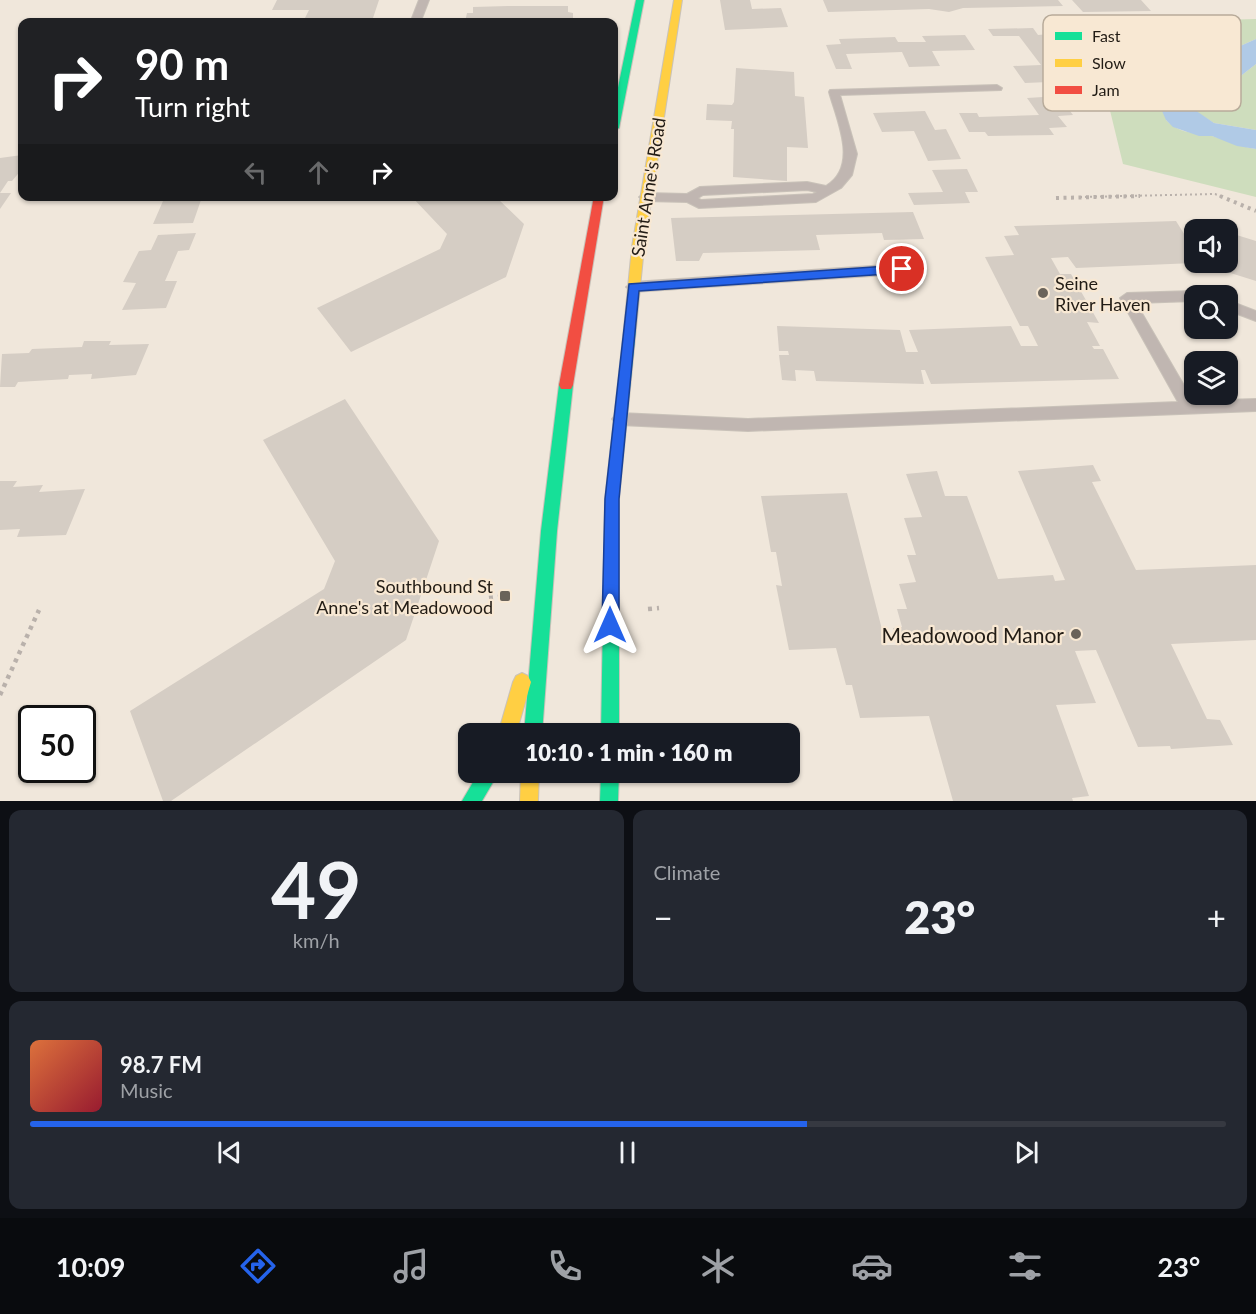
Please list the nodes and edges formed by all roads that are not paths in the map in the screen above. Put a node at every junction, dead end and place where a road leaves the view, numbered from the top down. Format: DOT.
graph roads {
  1 [pos="424,0"];
  2 [pos="640,0"];
  3 [pos="678,0"];
  4 [pos="417,18"];
  5 [pos="618,86"];
  6 [pos="997,88"];
  7 [pos="639,197"];
  8 [pos="598,201"];
  9 [pos="902,269"];
  10 [pos="633,287"];
  11 [pos="1184,296"];
  12 [pos="1238,309"];
  13 [pos="1256,316"];
  14 [pos="1256,405"];
  15 [pos="1189,408"];
  16 [pos="620,419"];
  17 [pos="540,611"];
  18 [pos="510,723"];
  19 [pos="534,723"];
  20 [pos="610,723"];
  21 [pos="483,783"];
  22 [pos="530,783"];
  23 [pos="610,783"];
  24 [pos="471,801"];
  25 [pos="529,801"];
  26 [pos="609,801"];
  1 -- 4 [label="lane"];
  2 -- 5 [label="main road"];
  3 -- 7 [label="main road, Saint Anne's Road"];
  6 -- 7 [label="lane"];
  7 -- 10 [label="main road, Saint Anne's Road"];
  8 -- 17 [label="main road"];
  9 -- 10 [label="lane"];
  10 -- 16 [label="main road, Saint Anne's Road"];
  11 -- 15 [label="lane"];
  12 -- 13 [label="lane"];
  14 -- 15 [label="lane"];
  15 -- 16 [label="lane"];
  16 -- 20 [label="main road, Saint Anne's Road"];
  17 -- 18 [label="main road"];
  17 -- 19 [label="main road"];
  21 -- 24 [label="main road"];
  22 -- 25 [label="main road"];
  23 -- 26 [label="main road"];
}
